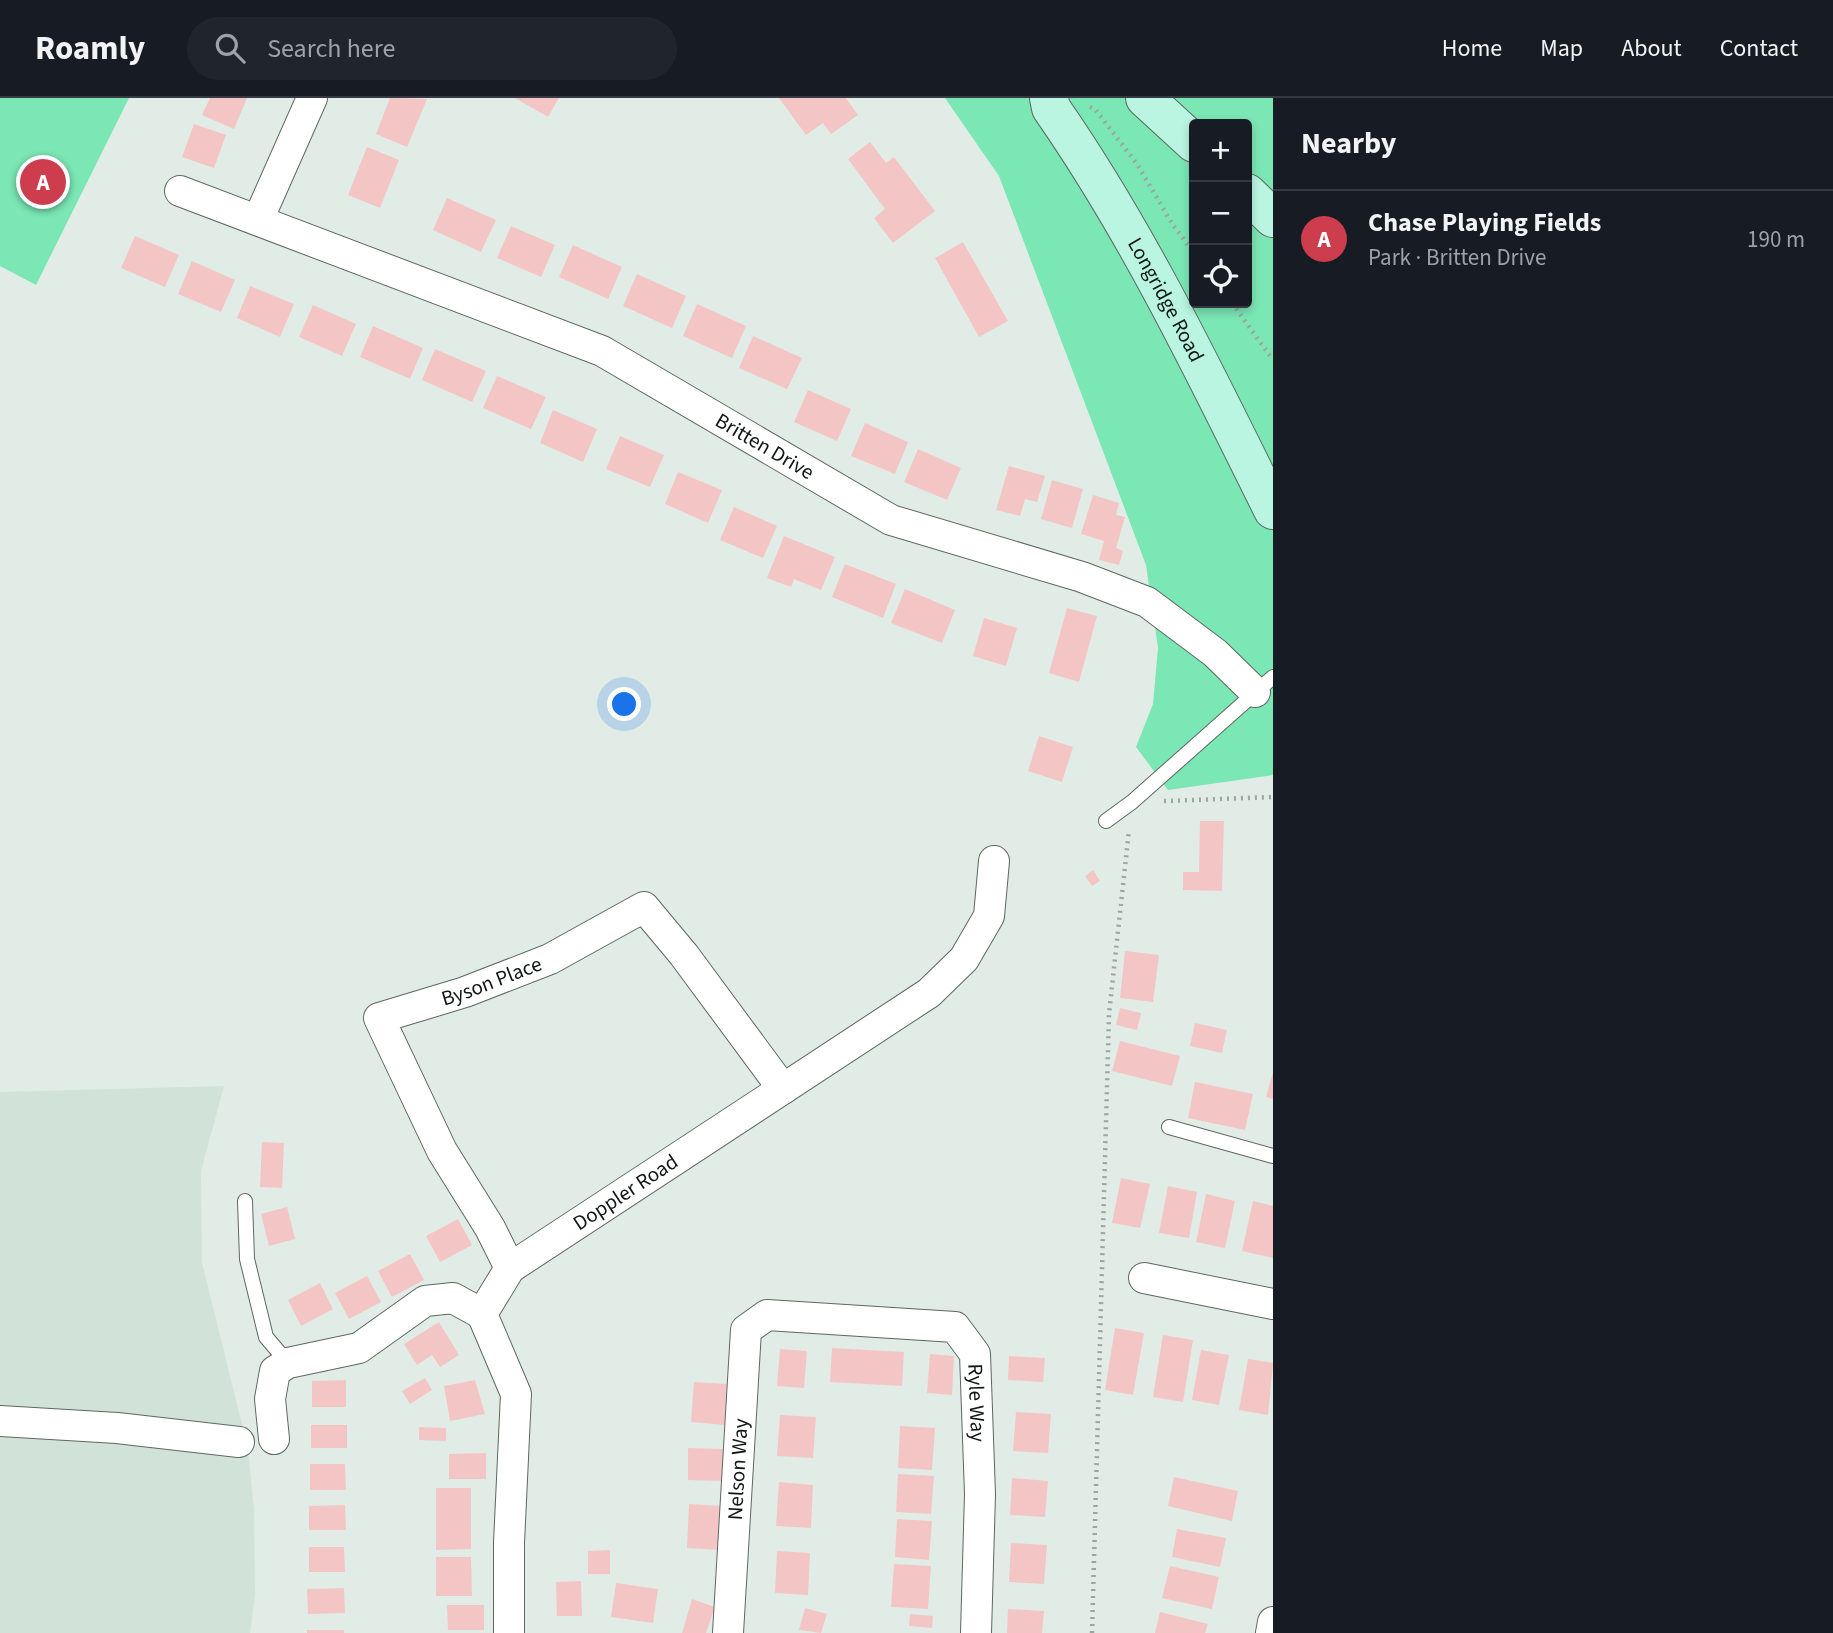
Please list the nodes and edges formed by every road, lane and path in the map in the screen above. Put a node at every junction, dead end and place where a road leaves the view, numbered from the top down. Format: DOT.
graph roads {
  1 [pos="312,98"];
  2 [pos="1145,98"];
  3 [pos="1067,102"];
  4 [pos="1189,138"];
  5 [pos="180,191"];
  6 [pos="1252,198"];
  7 [pos="1273,218"];
  8 [pos="258,220"];
  9 [pos="1189,247"];
  10 [pos="1236,308"];
  11 [pos="1273,360"];
  12 [pos="1273,510"];
  13 [pos="1264,685"];
  14 [pos="1273,797"];
  15 [pos="1132,802"];
  16 [pos="1106,821"];
  17 [pos="994,861"];
  18 [pos="783,1089"];
  19 [pos="1169,1127"];
  20 [pos="1273,1156"];
  21 [pos="245,1201"];
  22 [pos="510,1268"];
  23 [pos="1144,1278"];
  24 [pos="1273,1304"];
  25 [pos="482,1314"];
  26 [pos="767,1315"];
  27 [pos="288,1363"];
  28 [pos="0,1421"];
  29 [pos="274,1440"];
  30 [pos="239,1442"];
  31 [pos="1273,1622"];
  32 [pos="509,1633"];
  33 [pos="728,1633"];
  34 [pos="976,1633"];
  35 [pos="1091,1633"];
  36 [pos="1270,1633"];
  1 -- 8 [label="street"];
  2 -- 4 [label="street"];
  3 -- 9 [label="path"];
  3 -- 12 [label="street, Longridge Road"];
  5 -- 8 [label="street, Britten Drive"];
  6 -- 7 [label="street"];
  8 -- 13 [label="street, Britten Drive"];
  10 -- 11 [label="path"];
  13 -- 15 [label="lane"];
  14 -- 15 [label="path"];
  15 -- 16 [label="lane"];
  15 -- 35 [label="path"];
  17 -- 18 [label="street, Doppler Road"];
  18 -- 22 [label="street, Doppler Road"];
  18 -- 22 [label="street, Byson Place"];
  19 -- 20 [label="lane"];
  21 -- 27 [label="lane"];
  22 -- 25 [label="street, Doppler Road"];
  23 -- 24 [label="street"];
  25 -- 27 [label="street"];
  25 -- 32 [label="street"];
  26 -- 33 [label="street, Nelson Way"];
  26 -- 34 [label="street, Ryle Way"];
  27 -- 29 [label="street"];
  28 -- 30 [label="street"];
  31 -- 36 [label="street"];
}
